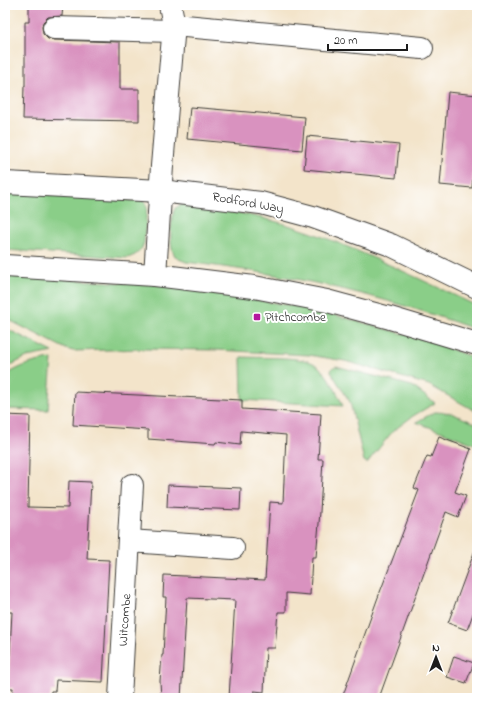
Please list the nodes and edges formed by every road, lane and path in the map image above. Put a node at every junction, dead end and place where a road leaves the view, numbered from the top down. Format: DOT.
graph roads {
  1 [pos="173,21"];
  2 [pos="54,28"];
  3 [pos="422,48"];
  4 [pos="5,183"];
  5 [pos="161,191"];
  6 [pos="5,266"];
  7 [pos="155,276"];
  8 [pos="477,287"];
  9 [pos="477,344"];
  10 [pos="132,485"];
  11 [pos="130,541"];
  12 [pos="233,548"];
  13 [pos="120,698"];
  1 -- 2 [label="street"];
  1 -- 3 [label="street"];
  1 -- 5 [label="street"];
  4 -- 5 [label="street, Rodford Way"];
  5 -- 7 [label="street"];
  5 -- 8 [label="street, Rodford Way"];
  6 -- 7 [label="street"];
  7 -- 9 [label="street"];
  10 -- 11 [label="street, Witcombe"];
  11 -- 12 [label="street"];
  11 -- 13 [label="street, Witcombe"];
}
